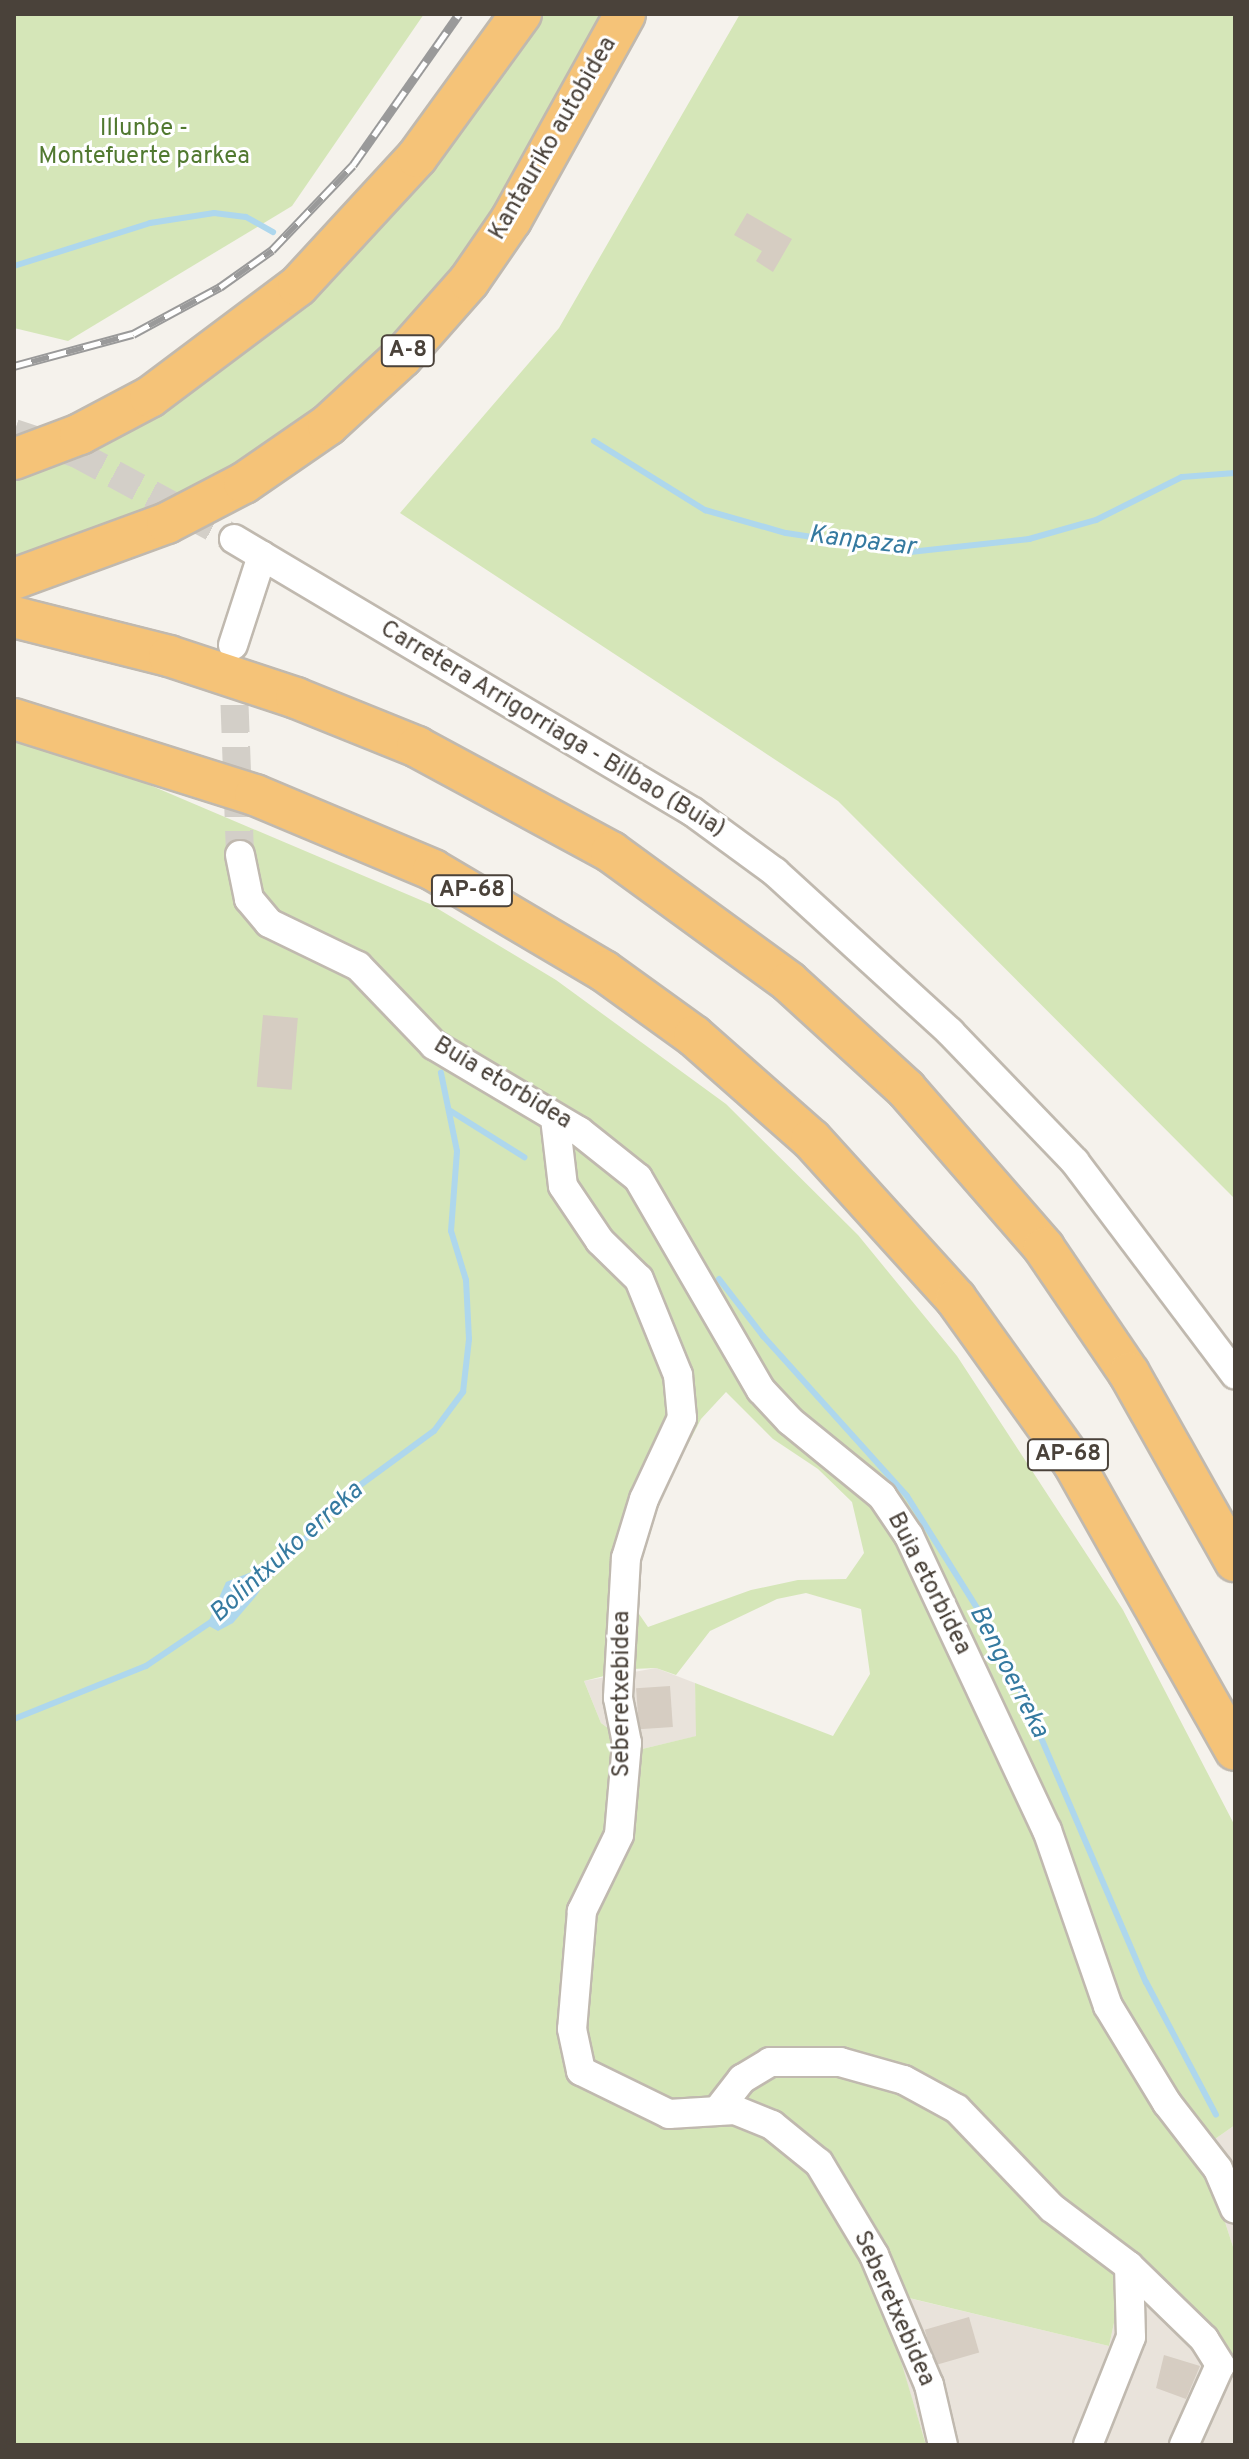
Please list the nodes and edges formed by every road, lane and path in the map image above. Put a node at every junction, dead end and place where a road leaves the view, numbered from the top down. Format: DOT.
graph roads {
  1 [pos="521,14"];
  2 [pos="625,14"];
  3 [pos="14,459"];
  4 [pos="234,539"];
  5 [pos="262,556"];
  6 [pos="14,579"];
  7 [pos="14,617"];
  8 [pos="233,645"];
  9 [pos="14,719"];
  10 [pos="240,855"];
  11 [pos="555,1118"];
  12 [pos="1235,1374"];
  13 [pos="1235,1561"];
  14 [pos="1235,1750"];
  15 [pos="717,2111"];
  16 [pos="1235,2209"];
  17 [pos="1129,2266"];
  18 [pos="1228,2376"];
  19 [pos="943,2445"];
  20 [pos="1088,2445"];
  21 [pos="1184,2445"];
  1 -- 3 [label="highway"];
  2 -- 6 [label="highway, Kantauriko autobidea / A-8"];
  4 -- 5 [label="street, Carretera Arrigorriaga - Bilbao (Buia)"];
  5 -- 8 [label="street"];
  5 -- 12 [label="street, Carretera Arrigorriaga - Bilbao (Buia)"];
  7 -- 13 [label="highway"];
  9 -- 14 [label="highway, AP-68"];
  10 -- 11 [label="street, Buia etorbidea"];
  11 -- 15 [label="street, Seberetxebidea"];
  11 -- 16 [label="street, Buia etorbidea"];
  15 -- 17 [label="street"];
  15 -- 19 [label="street, Seberetxebidea"];
  17 -- 18 [label="street"];
  17 -- 20 [label="street"];
  18 -- 21 [label="street"];
}
